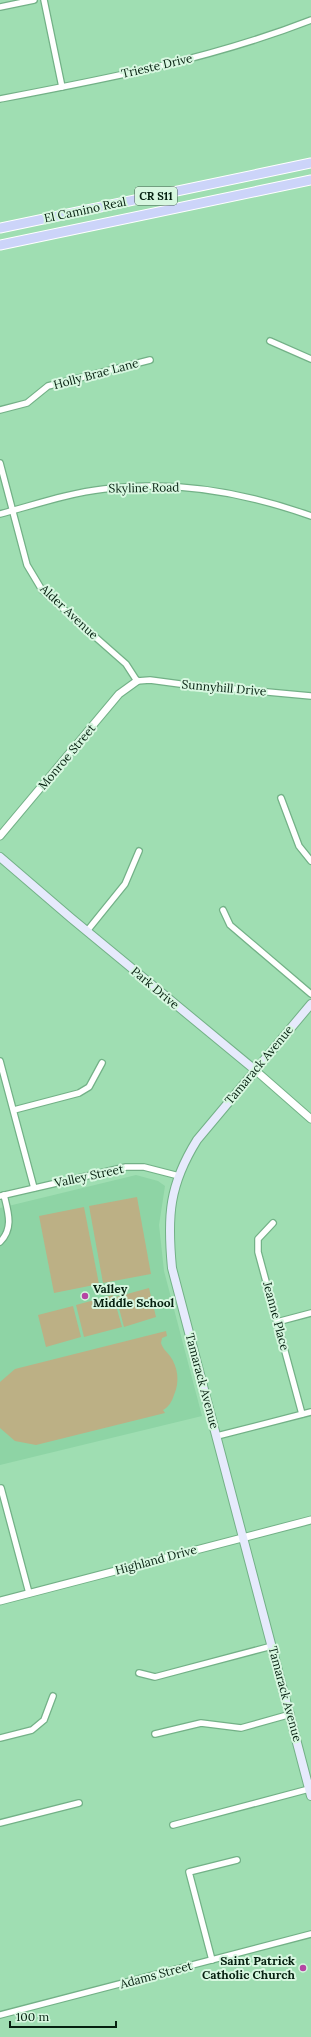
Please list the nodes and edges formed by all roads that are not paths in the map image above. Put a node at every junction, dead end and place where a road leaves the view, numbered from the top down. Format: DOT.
graph roads {
  1 [pos="34,0"];
  2 [pos="44,0"];
  3 [pos="0,7"];
  4 [pos="311,20"];
  5 [pos="62,87"];
  6 [pos="0,99"];
  7 [pos="311,162"];
  8 [pos="311,180"];
  9 [pos="0,228"];
  10 [pos="0,245"];
  11 [pos="270,341"];
  12 [pos="311,359"];
  13 [pos="150,360"];
  14 [pos="0,410"];
  15 [pos="0,463"];
  16 [pos="13,511"];
  17 [pos="0,514"];
  18 [pos="311,516"];
  19 [pos="137,681"];
  20 [pos="311,696"];
  21 [pos="281,798"];
  22 [pos="0,836"];
  23 [pos="139,851"];
  24 [pos="0,857"];
  25 [pos="311,860"];
  26 [pos="223,910"];
  27 [pos="87,931"];
  28 [pos="311,994"];
  29 [pos="311,1004"];
  30 [pos="0,1061"];
  31 [pos="102,1063"];
  32 [pos="255,1070"];
  33 [pos="14,1110"];
  34 [pos="311,1119"];
  35 [pos="179,1176"];
  36 [pos="34,1188"];
  37 [pos="2,1195"];
  38 [pos="273,1223"];
  39 [pos="0,1242"];
  40 [pos="311,1313"];
  41 [pos="277,1322"];
  42 [pos="311,1412"];
  43 [pos="302,1414"];
  44 [pos="217,1436"];
  45 [pos="1,1488"];
  46 [pos="311,1520"];
  47 [pos="244,1537"];
  48 [pos="29,1593"];
  49 [pos="0,1601"];
  50 [pos="272,1646"];
  51 [pos="138,1673"];
  52 [pos="53,1696"];
  53 [pos="291,1714"];
  54 [pos="155,1734"];
  55 [pos="0,1738"];
  56 [pos="310,1792"];
  57 [pos="79,1803"];
  58 [pos="0,1824"];
  59 [pos="173,1825"];
  60 [pos="237,1860"];
  61 [pos="311,1934"];
  62 [pos="212,1960"];
  63 [pos="0,2015"];
  1 -- 3 [label="street"];
  2 -- 5 [label="street"];
  4 -- 5 [label="street, Trieste Drive"];
  5 -- 6 [label="street, Trieste Drive"];
  7 -- 9 [label="main road, El Camino Real / CR S11"];
  8 -- 10 [label="main road, El Camino Real / CR S11"];
  11 -- 12 [label="street"];
  13 -- 14 [label="street, Holly Brae Lane"];
  15 -- 16 [label="street, Alder Avenue"];
  16 -- 17 [label="street, Skyline Road"];
  16 -- 18 [label="street, Skyline Road"];
  16 -- 19 [label="street, Alder Avenue"];
  19 -- 20 [label="street, Sunnyhill Drive"];
  19 -- 22 [label="street, Monroe Street"];
  21 -- 25 [label="street"];
  23 -- 27 [label="street"];
  24 -- 27 [label="main road, Park Drive"];
  26 -- 28 [label="street"];
  27 -- 32 [label="main road, Park Drive"];
  29 -- 32 [label="main road, Tamarack Avenue"];
  30 -- 33 [label="street"];
  31 -- 33 [label="street"];
  32 -- 34 [label="street, Park Drive"];
  32 -- 35 [label="main road, Tamarack Avenue"];
  33 -- 36 [label="street"];
  35 -- 36 [label="street, Valley Street"];
  35 -- 44 [label="main road, Tamarack Avenue"];
  36 -- 37 [label="street, Valley Street"];
  37 -- 39 [label="street"];
  38 -- 41 [label="street, Jeanne Place"];
  40 -- 41 [label="street"];
  41 -- 43 [label="street, Jeanne Place"];
  42 -- 43 [label="street"];
  43 -- 44 [label="street"];
  44 -- 47 [label="main road, Tamarack Avenue"];
  45 -- 48 [label="street"];
  46 -- 47 [label="street, Highland Drive"];
  47 -- 48 [label="street, Highland Drive"];
  47 -- 50 [label="main road, Tamarack Avenue"];
  48 -- 49 [label="street, Highland Drive"];
  50 -- 51 [label="street"];
  50 -- 53 [label="main road, Tamarack Avenue"];
  52 -- 55 [label="street"];
  53 -- 54 [label="street"];
  53 -- 56 [label="main road, Tamarack Avenue"];
  56 -- 59 [label="street"];
  57 -- 58 [label="street"];
  60 -- 62 [label="street"];
  61 -- 62 [label="street, Adams Street"];
  62 -- 63 [label="street, Adams Street"];
}
